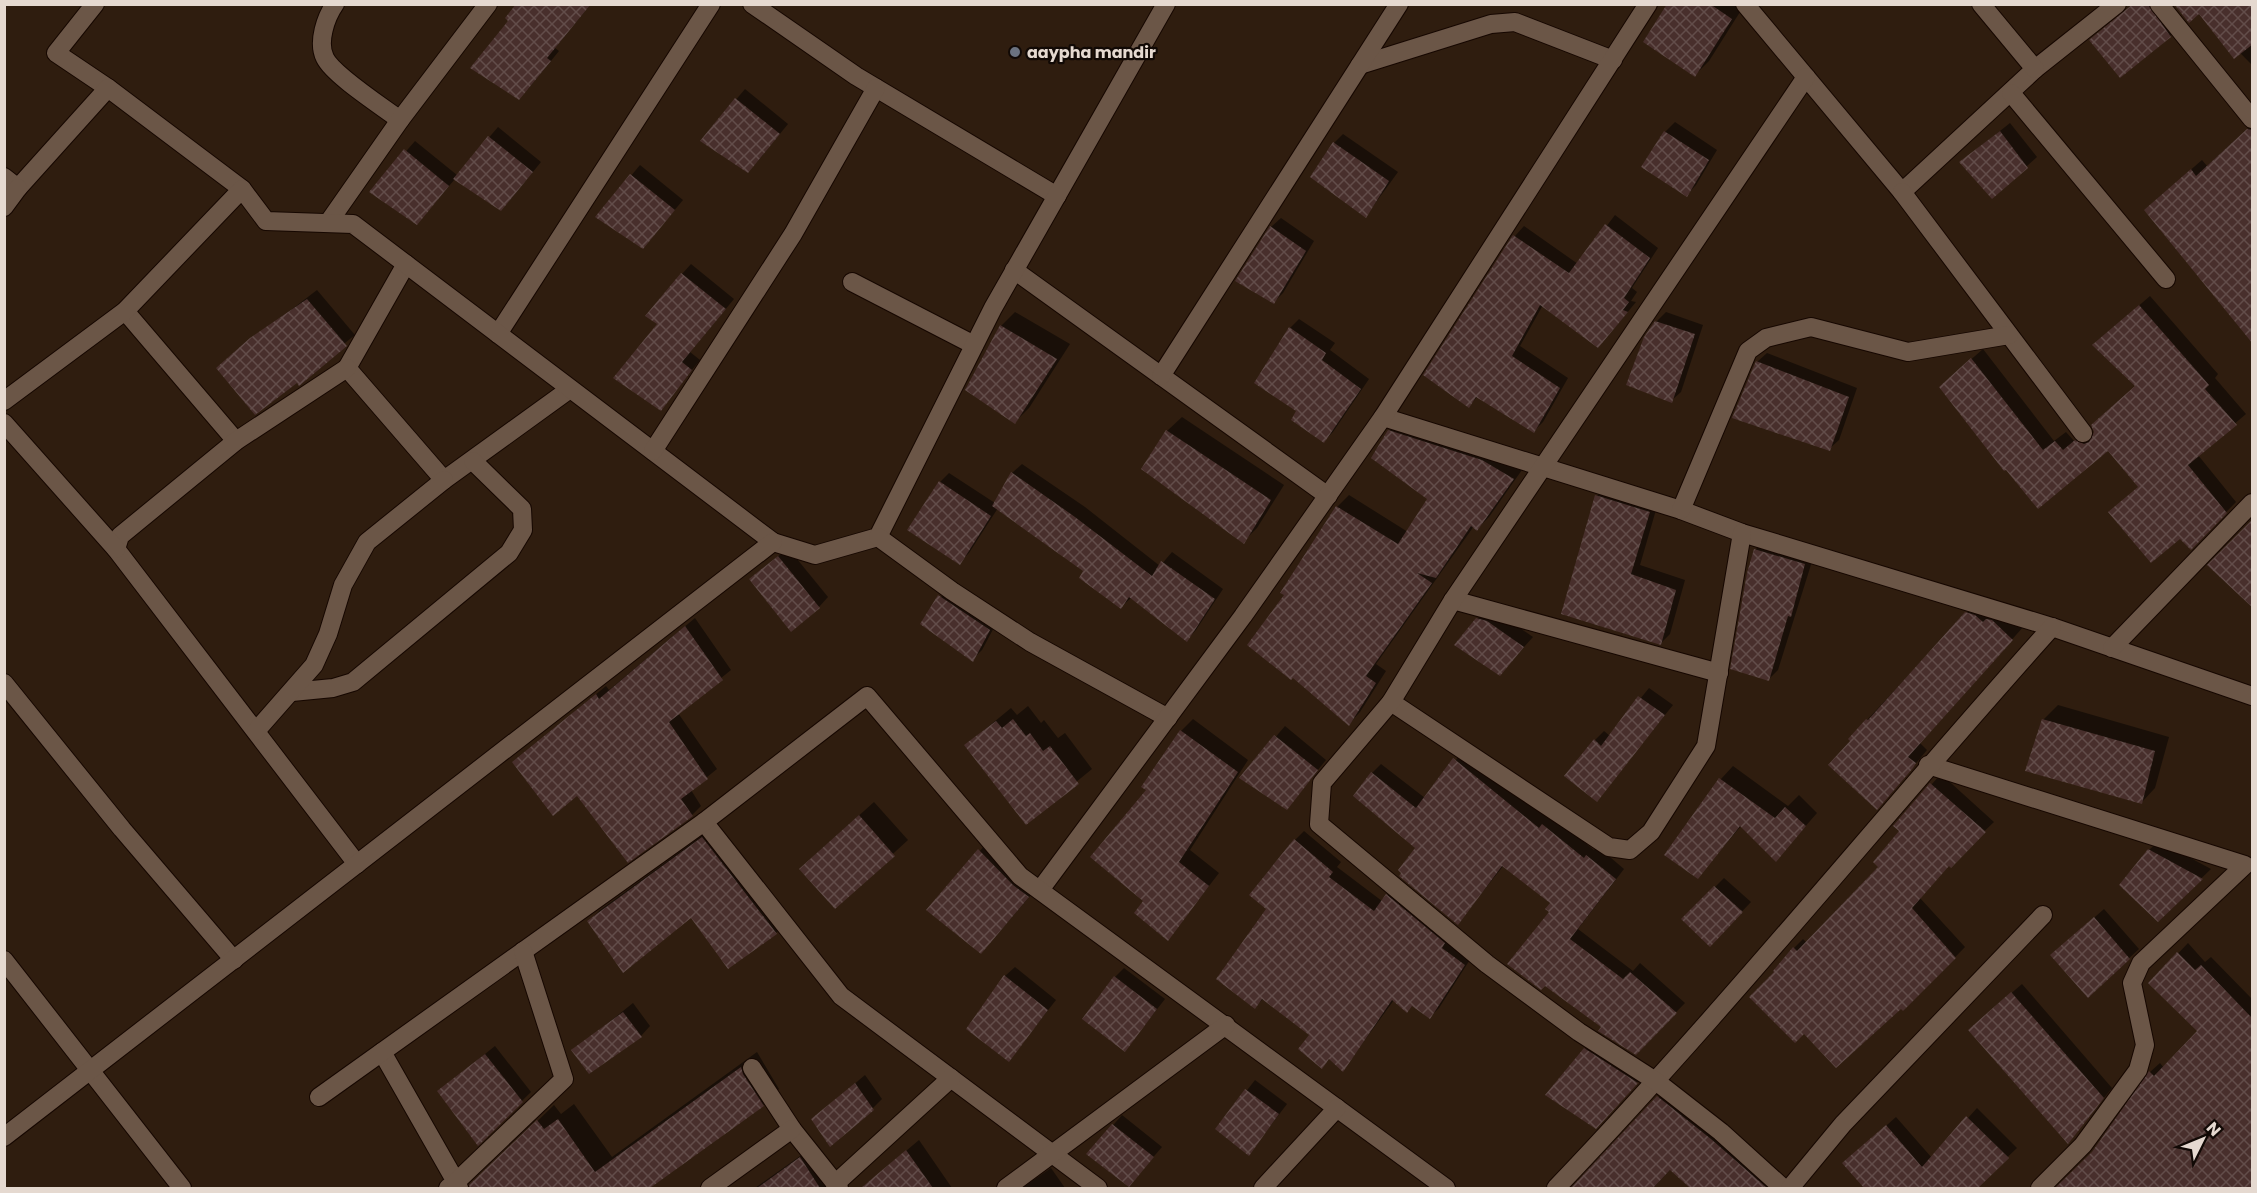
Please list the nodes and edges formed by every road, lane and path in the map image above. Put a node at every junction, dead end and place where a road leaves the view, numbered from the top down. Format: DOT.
graph roads {
  1 [pos="95,4"];
  2 [pos="335,4"];
  3 [pos="488,4"];
  4 [pos="711,4"];
  5 [pos="752,4"];
  6 [pos="1166,4"];
  7 [pos="1399,4"];
  8 [pos="1648,4"];
  9 [pos="1745,4"];
  10 [pos="1981,4"];
  11 [pos="2117,4"];
  12 [pos="2159,4"];
  13 [pos="1613,60"];
  14 [pos="1360,65"];
  15 [pos="2035,69"];
  16 [pos="1806,77"];
  17 [pos="108,88"];
  18 [pos="876,88"];
  19 [pos="2012,93"];
  20 [pos="2253,119"];
  21 [pos="400,120"];
  22 [pos="11,183"];
  23 [pos="242,189"];
  24 [pos="1902,192"];
  25 [pos="1057,196"];
  26 [pos="4,207"];
  27 [pos="328,223"];
  28 [pos="406,264"];
  29 [pos="1014,270"];
  30 [pos="2166,279"];
  31 [pos="852,282"];
  32 [pos="125,311"];
  33 [pos="498,334"];
  34 [pos="2009,335"];
  35 [pos="974,345"];
  36 [pos="347,368"];
  37 [pos="1161,376"];
  38 [pos="570,389"];
  39 [pos="4,401"];
  40 [pos="1383,417"];
  41 [pos="4,423"];
  42 [pos="2083,433"];
  43 [pos="236,441"];
  44 [pos="653,451"];
  45 [pos="473,461"];
  46 [pos="1542,467"];
  47 [pos="444,480"];
  48 [pos="1328,496"];
  49 [pos="2253,503"];
  50 [pos="1681,510"];
  51 [pos="1742,533"];
  52 [pos="878,537"];
  53 [pos="773,542"];
  54 [pos="116,549"];
  55 [pos="1453,600"];
  56 [pos="2052,627"];
  57 [pos="2112,648"];
  58 [pos="1719,673"];
  59 [pos="4,684"];
  60 [pos="292,692"];
  61 [pos="2253,696"];
  62 [pos="1391,702"];
  63 [pos="1168,718"];
  64 [pos="256,731"];
  65 [pos="1928,765"];
  66 [pos="704,822"];
  67 [pos="357,864"];
  68 [pos="1040,890"];
  69 [pos="2043,915"];
  70 [pos="523,951"];
  71 [pos="4,960"];
  72 [pos="234,960"];
  73 [pos="1226,1025"];
  74 [pos="382,1052"];
  75 [pos="752,1068"];
  76 [pos="89,1071"];
  77 [pos="951,1078"];
  78 [pos="1657,1082"];
  79 [pos="320,1097"];
  80 [pos="1337,1108"];
  81 [pos="792,1129"];
  82 [pos="4,1137"];
  83 [pos="1053,1153"];
  84 [pos="173,1185"];
  85 [pos="454,1186"];
  86 [pos="837,1186"];
  87 [pos="710,1188"];
  88 [pos="1006,1188"];
  89 [pos="1098,1188"];
  90 [pos="1263,1188"];
  91 [pos="1446,1188"];
  92 [pos="1556,1188"];
  93 [pos="1783,1188"];
  94 [pos="1790,1188"];
  95 [pos="2040,1188"];
  1 -- 17 [label="street"];
  2 -- 21 [label="street"];
  3 -- 21 [label="street"];
  4 -- 33 [label="street"];
  5 -- 18 [label="street"];
  6 -- 25 [label="street"];
  7 -- 14 [label="street"];
  8 -- 13 [label="street"];
  9 -- 16 [label="street"];
  10 -- 15 [label="street"];
  11 -- 15 [label="street"];
  12 -- 20 [label="street"];
  13 -- 14 [label="street"];
  13 -- 40 [label="street"];
  14 -- 37 [label="street"];
  15 -- 19 [label="street"];
  16 -- 24 [label="street"];
  16 -- 46 [label="street"];
  17 -- 22 [label="street"];
  17 -- 23 [label="street"];
  18 -- 25 [label="street"];
  18 -- 44 [label="street"];
  19 -- 24 [label="street"];
  19 -- 30 [label="street"];
  21 -- 27 [label="street"];
  22 -- 26 [label="street"];
  23 -- 27 [label="street"];
  23 -- 32 [label="street"];
  24 -- 34 [label="street"];
  25 -- 29 [label="street"];
  27 -- 28 [label="street"];
  28 -- 33 [label="street"];
  28 -- 36 [label="street"];
  29 -- 35 [label="street"];
  29 -- 37 [label="street"];
  31 -- 35 [label="street"];
  32 -- 39 [label="street"];
  32 -- 43 [label="street"];
  33 -- 38 [label="street"];
  34 -- 42 [label="street"];
  34 -- 50 [label="street"];
  35 -- 52 [label="street"];
  36 -- 43 [label="street"];
  36 -- 47 [label="street"];
  37 -- 48 [label="street"];
  38 -- 44 [label="street"];
  38 -- 45 [label="street"];
  40 -- 46 [label="street"];
  40 -- 48 [label="street"];
  41 -- 54 [label="street"];
  43 -- 54 [label="street"];
  44 -- 53 [label="street"];
  45 -- 47 [label="street"];
  45 -- 60 [label="street"];
  46 -- 50 [label="street"];
  46 -- 55 [label="street"];
  47 -- 60 [label="street"];
  48 -- 63 [label="street"];
  49 -- 57 [label="street"];
  50 -- 51 [label="street"];
  51 -- 56 [label="street"];
  51 -- 58 [label="street"];
  52 -- 53 [label="street"];
  52 -- 63 [label="street"];
  53 -- 67 [label="street"];
  54 -- 64 [label="street"];
  55 -- 58 [label="street"];
  55 -- 62 [label="street"];
  56 -- 57 [label="street"];
  56 -- 65 [label="street"];
  57 -- 61 [label="street"];
  58 -- 62 [label="street"];
  59 -- 72 [label="street"];
  60 -- 64 [label="street"];
  62 -- 78 [label="street"];
  63 -- 68 [label="street"];
  64 -- 67 [label="street"];
  65 -- 78 [label="street"];
  65 -- 95 [label="street"];
  66 -- 68 [label="street"];
  66 -- 70 [label="street"];
  66 -- 77 [label="street"];
  67 -- 72 [label="street"];
  68 -- 73 [label="street"];
  69 -- 94 [label="street"];
  70 -- 74 [label="street"];
  70 -- 85 [label="street"];
  71 -- 76 [label="street"];
  72 -- 76 [label="street"];
  73 -- 80 [label="street"];
  73 -- 83 [label="street"];
  74 -- 79 [label="street"];
  74 -- 85 [label="street"];
  75 -- 81 [label="street"];
  76 -- 82 [label="street"];
  76 -- 84 [label="street"];
  77 -- 83 [label="street"];
  77 -- 86 [label="street"];
  78 -- 92 [label="street"];
  78 -- 93 [label="street"];
  80 -- 90 [label="street"];
  80 -- 91 [label="street"];
  81 -- 86 [label="street"];
  81 -- 87 [label="street"];
  83 -- 88 [label="street"];
  83 -- 89 [label="street"];
}
